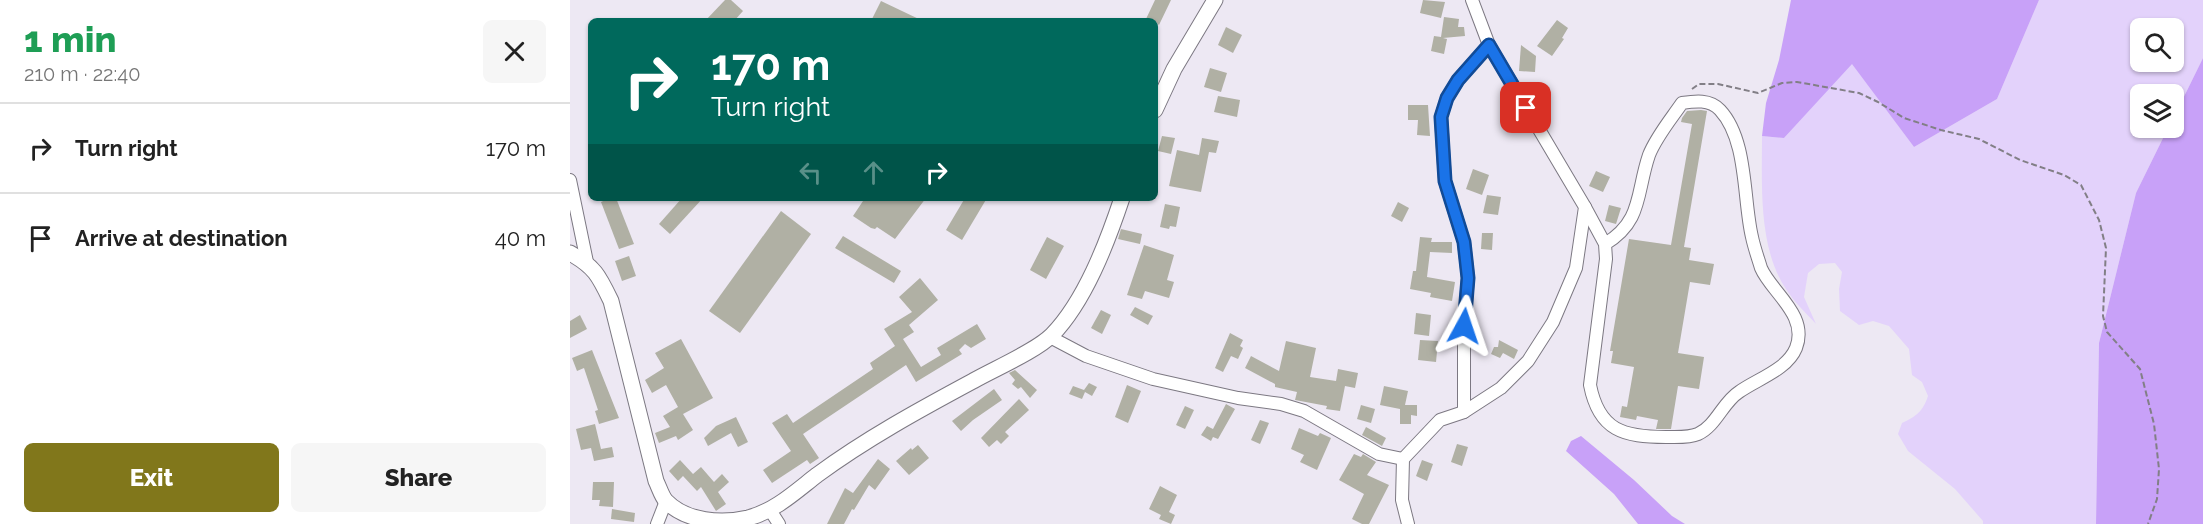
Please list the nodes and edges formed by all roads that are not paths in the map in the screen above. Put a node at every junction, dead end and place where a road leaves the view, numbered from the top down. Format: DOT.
graph roads {
  1 [pos="1215,0"];
  2 [pos="1472,0"];
  3 [pos="1489,45"];
  4 [pos="1158,104"];
  5 [pos="570,180"];
  6 [pos="1121,201"];
  7 [pos="1585,207"];
  8 [pos="1605,244"];
  9 [pos="570,253"];
  10 [pos="587,262"];
  11 [pos="1050,337"];
  12 [pos="1464,412"];
  13 [pos="1403,459"];
  14 [pos="666,501"];
  15 [pos="770,510"];
  16 [pos="657,524"];
  17 [pos="779,524"];
  18 [pos="1408,524"];
  1 -- 4 [label="main road"];
  2 -- 3 [label="street"];
  3 -- 7 [label="street"];
  3 -- 12 [label="street"];
  5 -- 10 [label="street"];
  6 -- 11 [label="main road"];
  7 -- 8 [label="street"];
  7 -- 12 [label="street"];
  8 -- 8 [label="street"];
  9 -- 10 [label="main road"];
  10 -- 14 [label="main road"];
  11 -- 13 [label="street"];
  11 -- 15 [label="main road"];
  12 -- 13 [label="street"];
  13 -- 18 [label="street"];
  14 -- 15 [label="main road"];
  14 -- 16 [label="street"];
  15 -- 17 [label="street"];
}
